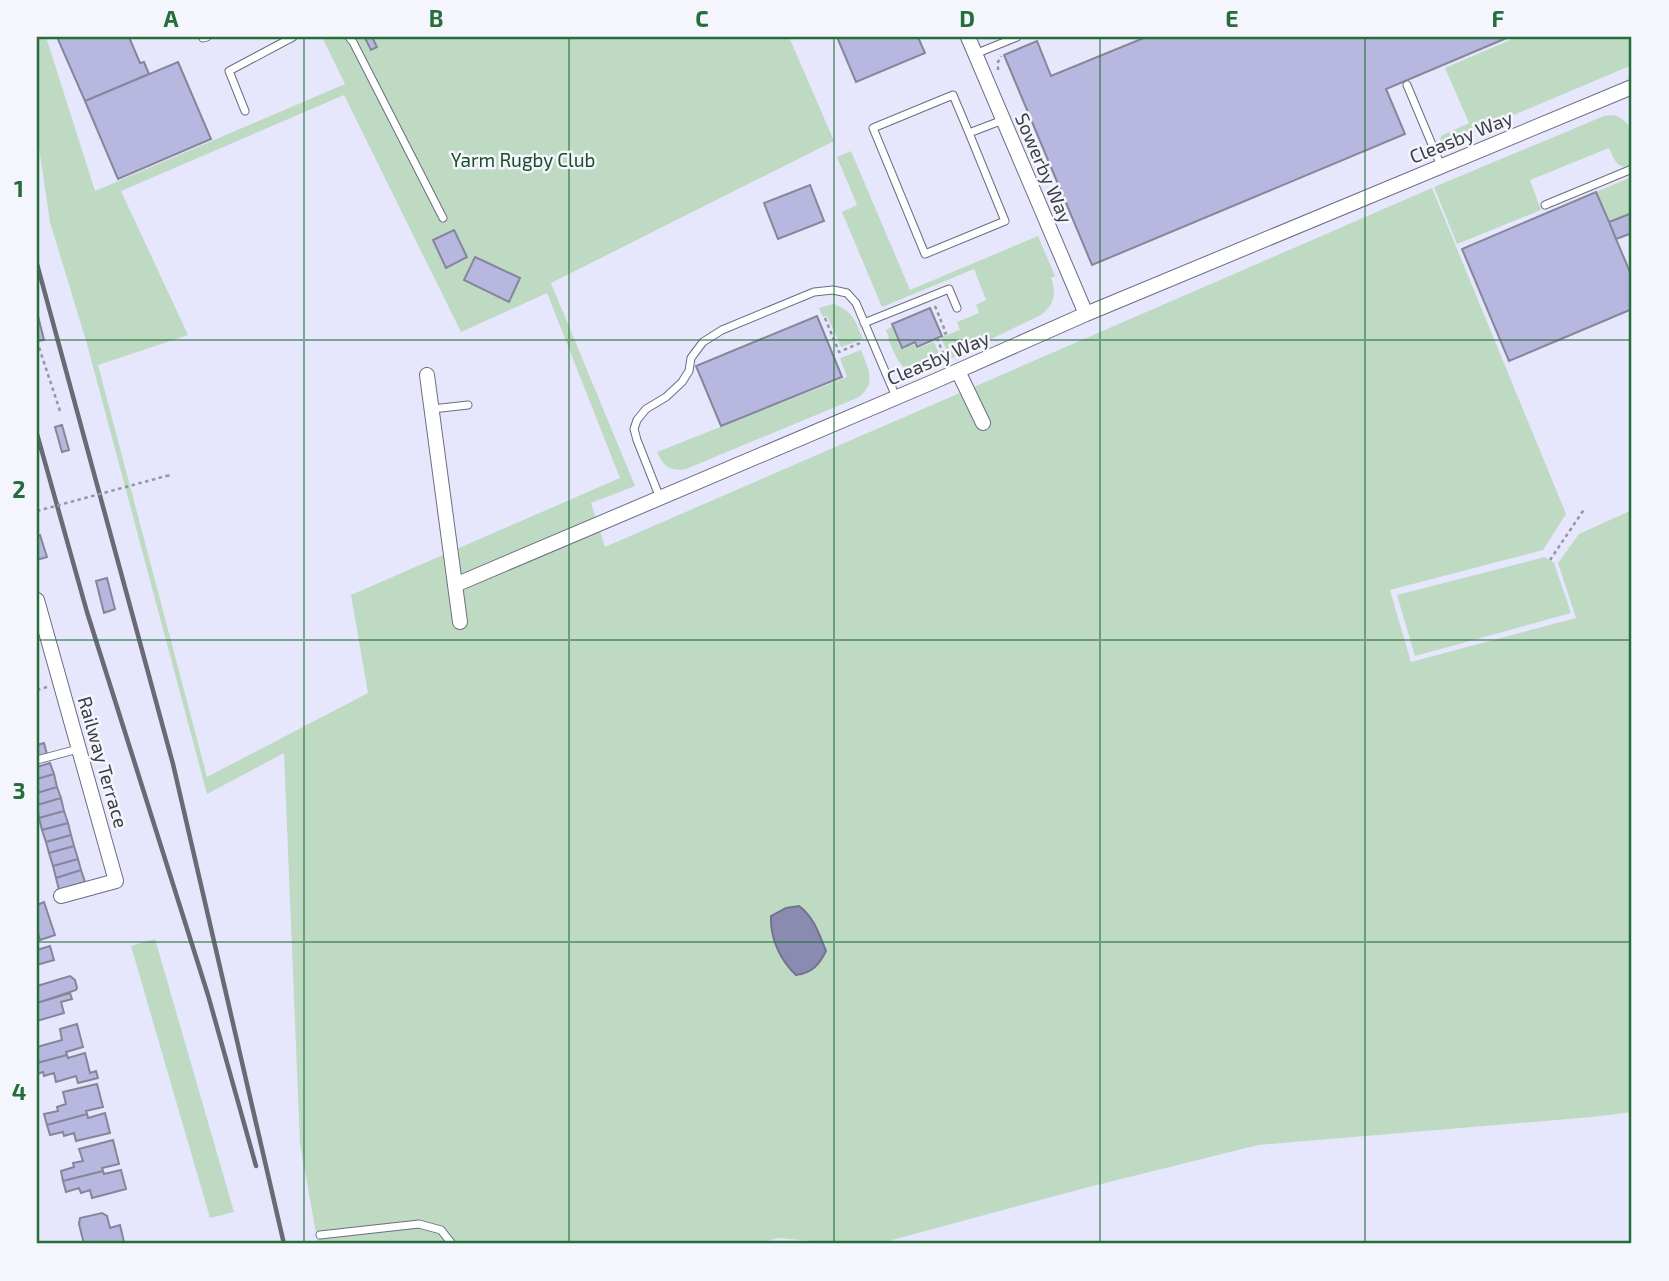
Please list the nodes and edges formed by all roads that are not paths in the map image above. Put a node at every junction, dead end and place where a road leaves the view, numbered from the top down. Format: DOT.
graph roads {
  1 [pos="293,37"];
  2 [pos="349,37"];
  3 [pos="968,37"];
  4 [pos="1017,37"];
  5 [pos="975,54"];
  6 [pos="1407,85"];
  7 [pos="1632,87"];
  8 [pos="244,111"];
  9 [pos="1003,120"];
  10 [pos="969,133"];
  11 [pos="1441,166"];
  12 [pos="1632,169"];
  13 [pos="1545,205"];
  14 [pos="443,218"];
  15 [pos="957,308"];
  16 [pos="1086,314"];
  17 [pos="864,323"];
  18 [pos="953,367"];
  19 [pos="427,375"];
  20 [pos="896,397"];
  21 [pos="468,405"];
  22 [pos="432,409"];
  23 [pos="983,424"];
  24 [pos="660,498"];
  25 [pos="455,585"];
  26 [pos="37,600"];
  27 [pos="460,622"];
  28 [pos="79,748"];
  29 [pos="37,760"];
  30 [pos="61,896"];
  31 [pos="320,1235"];
  32 [pos="452,1244"];
  1 -- 8 [label="lane"];
  2 -- 14 [label="lane"];
  3 -- 5 [label="street, Sowerby Way"];
  4 -- 5 [label="lane"];
  5 -- 9 [label="street, Sowerby Way"];
  6 -- 11 [label="lane"];
  7 -- 11 [label="street, Cleasby Way"];
  9 -- 10 [label="lane"];
  9 -- 16 [label="street, Sowerby Way"];
  10 -- 10 [label="lane"];
  11 -- 16 [label="street, Cleasby Way"];
  12 -- 13 [label="lane"];
  15 -- 17 [label="lane"];
  16 -- 18 [label="street, Cleasby Way"];
  17 -- 20 [label="lane"];
  17 -- 24 [label="lane"];
  18 -- 20 [label="street, Cleasby Way"];
  18 -- 23 [label="street"];
  19 -- 22 [label="street"];
  20 -- 24 [label="street, Cleasby Way"];
  21 -- 22 [label="lane"];
  22 -- 25 [label="street"];
  24 -- 25 [label="street, Cleasby Way"];
  25 -- 27 [label="street"];
  26 -- 28 [label="street, Railway Terrace"];
  28 -- 29 [label="lane"];
  28 -- 30 [label="street, Railway Terrace"];
  31 -- 32 [label="lane"];
}
